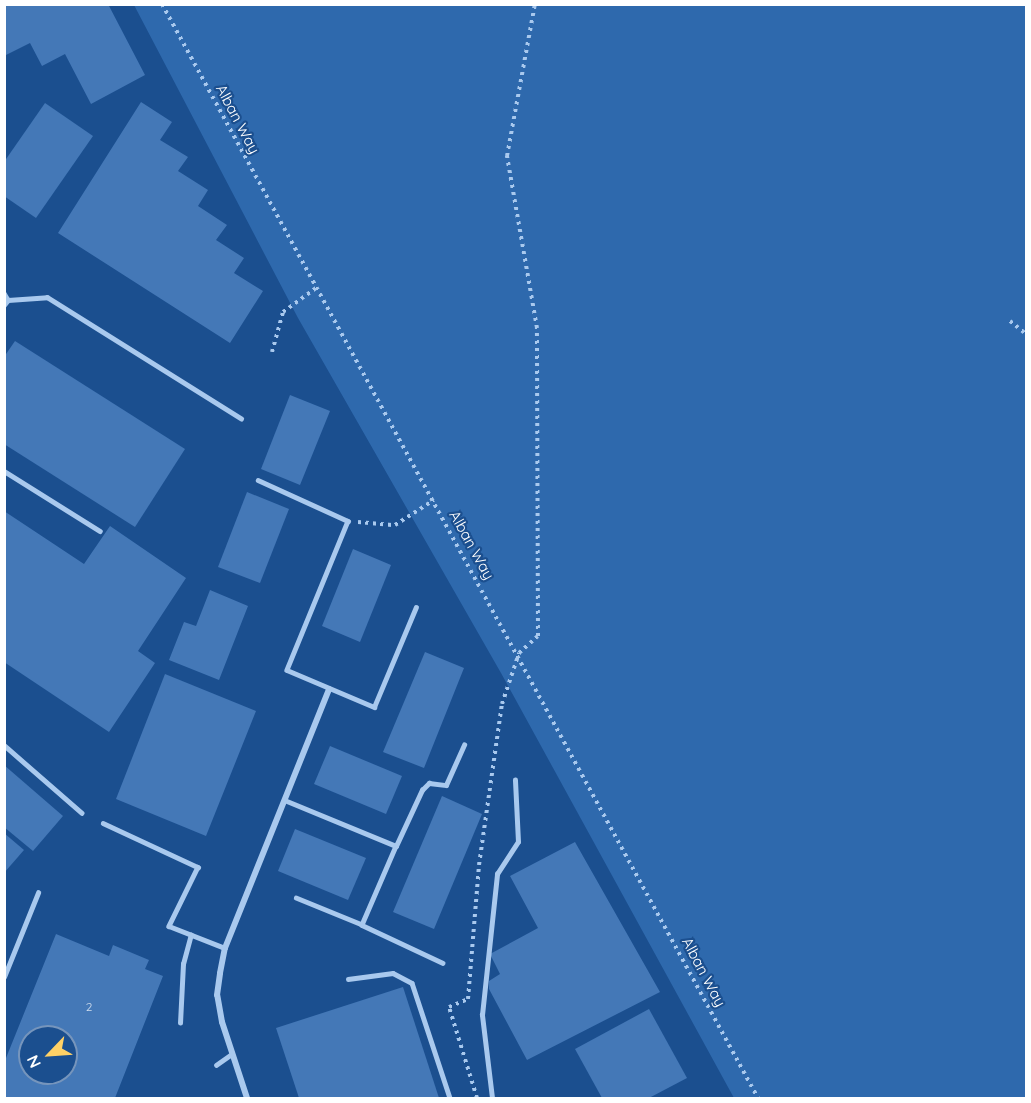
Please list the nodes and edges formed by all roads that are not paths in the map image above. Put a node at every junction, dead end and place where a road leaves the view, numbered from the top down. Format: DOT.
graph roads {
  1 [pos="4,293"];
  2 [pos="6,302"];
  3 [pos="241,418"];
  4 [pos="4,471"];
  5 [pos="258,480"];
  6 [pos="99,531"];
  7 [pos="416,607"];
  8 [pos="330,689"];
  9 [pos="4,745"];
  10 [pos="464,745"];
  11 [pos="515,780"];
  12 [pos="287,801"];
  13 [pos="82,813"];
  14 [pos="103,823"];
  15 [pos="396,846"];
  16 [pos="38,893"];
  17 [pos="296,898"];
  18 [pos="362,926"];
  19 [pos="191,935"];
  20 [pos="225,948"];
  21 [pos="443,963"];
  22 [pos="4,977"];
  23 [pos="348,979"];
  24 [pos="180,1023"];
  25 [pos="232,1054"];
  26 [pos="216,1065"];
  27 [pos="247,1098"];
  28 [pos="450,1098"];
  29 [pos="492,1098"];
  1 -- 2 [label="lane"];
  2 -- 3 [label="lane"];
  4 -- 6 [label="lane"];
  5 -- 8 [label="lane"];
  7 -- 8 [label="lane"];
  8 -- 12 [label="street"];
  9 -- 13 [label="lane"];
  10 -- 15 [label="lane"];
  11 -- 29 [label="lane"];
  12 -- 15 [label="lane"];
  12 -- 20 [label="street"];
  14 -- 19 [label="lane"];
  15 -- 18 [label="lane"];
  16 -- 22 [label="lane"];
  17 -- 18 [label="lane"];
  18 -- 21 [label="lane"];
  19 -- 20 [label="lane"];
  19 -- 24 [label="lane"];
  20 -- 25 [label="street"];
  23 -- 28 [label="lane"];
  25 -- 26 [label="lane"];
  25 -- 27 [label="street"];
}
